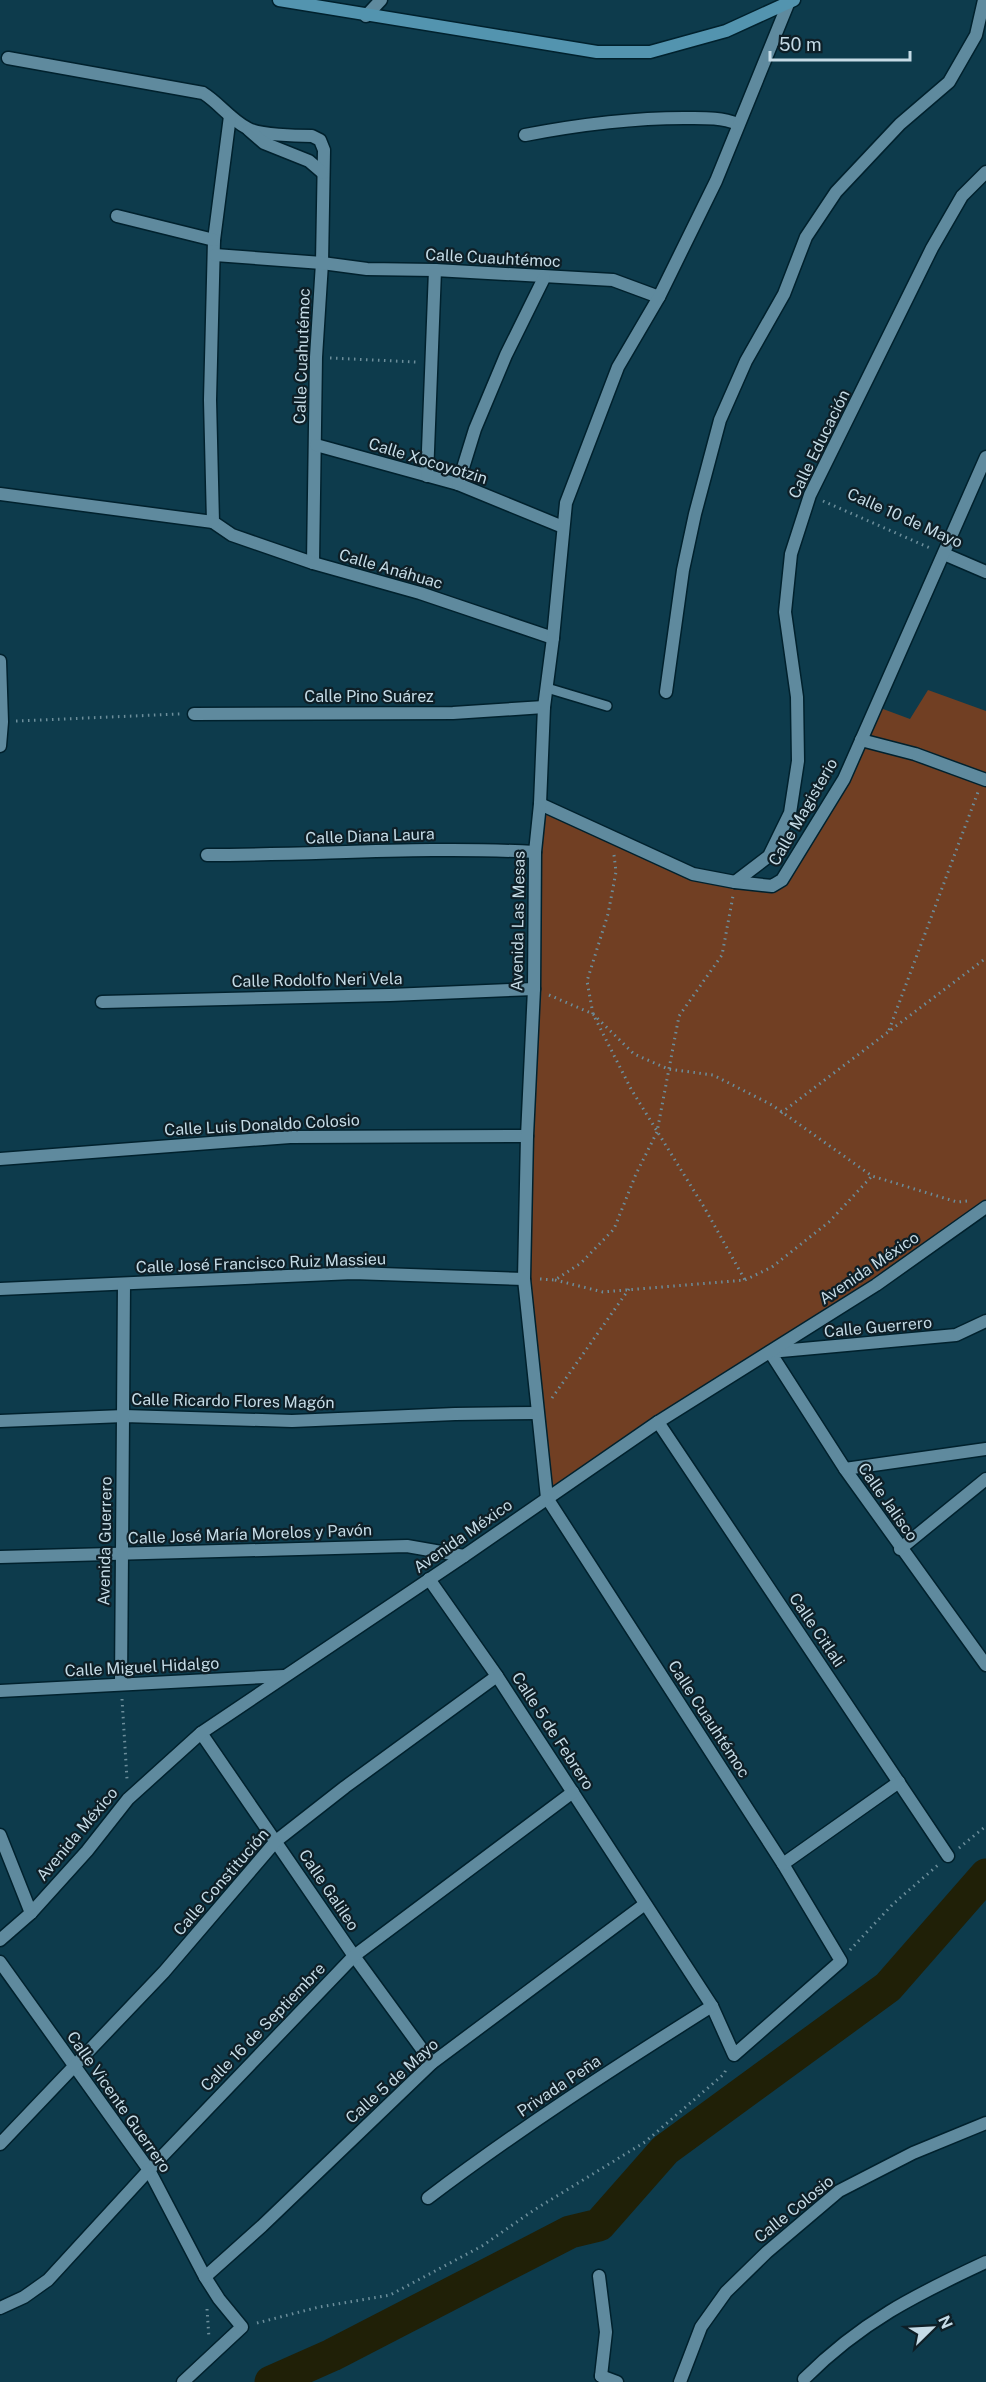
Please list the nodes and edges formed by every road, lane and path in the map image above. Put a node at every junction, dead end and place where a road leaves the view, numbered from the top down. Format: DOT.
graph roads {
  1 [pos="279,0"];
  2 [pos="381,0"];
  3 [pos="984,0"];
  4 [pos="791,2"];
  5 [pos="366,15"];
  6 [pos="8,58"];
  7 [pos="230,116"];
  8 [pos="738,124"];
  9 [pos="249,130"];
  10 [pos="525,135"];
  11 [pos="986,172"];
  12 [pos="323,174"];
  13 [pos="117,216"];
  14 [pos="214,240"];
  15 [pos="215,255"];
  16 [pos="322,263"];
  17 [pos="435,270"];
  18 [pos="544,278"];
  19 [pos="659,297"];
  20 [pos="316,357"];
  21 [pos="431,363"];
  22 [pos="316,445"];
  23 [pos="986,457"];
  24 [pos="427,476"];
  25 [pos="458,484"];
  26 [pos="0,494"];
  27 [pos="810,495"];
  28 [pos="217,525"];
  29 [pos="563,527"];
  30 [pos="944,554"];
  31 [pos="313,563"];
  32 [pos="986,572"];
  33 [pos="553,639"];
  34 [pos="0,661"];
  35 [pos="547,688"];
  36 [pos="666,692"];
  37 [pos="607,706"];
  38 [pos="544,707"];
  39 [pos="194,714"];
  40 [pos="2,722"];
  41 [pos="861,740"];
  42 [pos="0,746"];
  43 [pos="985,777"];
  44 [pos="540,804"];
  45 [pos="611,836"];
  46 [pos="535,852"];
  47 [pos="207,855"];
  48 [pos="735,882"];
  49 [pos="986,958"];
  50 [pos="534,989"];
  51 [pos="102,1002"];
  52 [pos="593,1014"];
  53 [pos="889,1030"];
  54 [pos="668,1069"];
  55 [pos="781,1113"];
  56 [pos="657,1132"];
  57 [pos="527,1136"];
  58 [pos="0,1159"];
  59 [pos="872,1176"];
  60 [pos="981,1204"];
  61 [pos="524,1279"];
  62 [pos="555,1280"];
  63 [pos="745,1280"];
  64 [pos="124,1284"];
  65 [pos="0,1289"];
  66 [pos="630,1289"];
  67 [pos="986,1322"];
  68 [pos="770,1352"];
  69 [pos="537,1413"];
  70 [pos="124,1416"];
  71 [pos="0,1421"];
  72 [pos="658,1422"];
  73 [pos="986,1449"];
  74 [pos="845,1469"];
  75 [pos="986,1479"];
  76 [pos="547,1498"];
  77 [pos="900,1549"];
  78 [pos="121,1554"];
  79 [pos="464,1556"];
  80 [pos="0,1557"];
  81 [pos="429,1579"];
  82 [pos="984,1659"];
  83 [pos="285,1676"];
  84 [pos="497,1676"];
  85 [pos="121,1684"];
  86 [pos="0,1691"];
  87 [pos="201,1733"];
  88 [pos="898,1782"];
  89 [pos="573,1792"];
  90 [pos="128,1799"];
  91 [pos="986,1826"];
  92 [pos="0,1835"];
  93 [pos="276,1841"];
  94 [pos="948,1856"];
  95 [pos="783,1864"];
  96 [pos="645,1904"];
  97 [pos="32,1913"];
  98 [pos="0,1940"];
  99 [pos="354,1956"];
  100 [pos="841,1961"];
  101 [pos="0,1962"];
  102 [pos="712,2006"];
  103 [pos="734,2055"];
  104 [pos="432,2064"];
  105 [pos="75,2066"];
  106 [pos="986,2123"];
  107 [pos="0,2144"];
  108 [pos="149,2170"];
  109 [pos="428,2198"];
  110 [pos="986,2262"];
  111 [pos="599,2276"];
  112 [pos="205,2277"];
  113 [pos="0,2308"];
  114 [pos="242,2327"];
  115 [pos="210,2359"];
  116 [pos="597,2379"];
  117 [pos="804,2379"];
  118 [pos="183,2382"];
  119 [pos="617,2382"];
  120 [pos="680,2382"];
  1 -- 5 [label="main road"];
  2 -- 5 [label="street"];
  3 -- 36 [label="street"];
  4 -- 5 [label="main road"];
  4 -- 8 [label="street, Avenida Las Mesas"];
  6 -- 7 [label="street"];
  7 -- 9 [label="street"];
  7 -- 14 [label="street"];
  8 -- 10 [label="street"];
  8 -- 19 [label="street, Avenida Las Mesas"];
  9 -- 12 [label="street"];
  9 -- 12 [label="street, Calle Cuahutémoc"];
  11 -- 27 [label="street, Calle Educación"];
  12 -- 16 [label="street, Calle Cuahutémoc"];
  13 -- 14 [label="street"];
  14 -- 15 [label="street"];
  15 -- 16 [label="street, Calle Cuauhtémoc"];
  15 -- 28 [label="street"];
  16 -- 17 [label="street, Calle Cuauhtémoc"];
  16 -- 20 [label="street, Calle Cuahutémoc"];
  17 -- 18 [label="street, Calle Cuauhtémoc"];
  17 -- 21 [label="street"];
  18 -- 19 [label="street, Calle Cuauhtémoc"];
  18 -- 25 [label="street"];
  19 -- 29 [label="street, Avenida Las Mesas"];
  20 -- 21 [label="path"];
  20 -- 22 [label="street, Calle Cuahutémoc"];
  21 -- 24 [label="street"];
  22 -- 24 [label="street, Calle Xocoyotzin"];
  22 -- 31 [label="street, Calle Cuahutémoc"];
  23 -- 30 [label="street, Calle Magisterio"];
  24 -- 25 [label="street, Calle Xocoyotzin"];
  25 -- 29 [label="street, Calle Xocoyotzin"];
  26 -- 28 [label="street, Calle Anáhuac"];
  27 -- 30 [label="path, Calle 10 de Mayo"];
  27 -- 48 [label="street, Calle Educación"];
  28 -- 31 [label="street, Calle Anáhuac"];
  29 -- 33 [label="street, Avenida Las Mesas"];
  30 -- 32 [label="street, Calle 10 de Mayo"];
  30 -- 41 [label="street, Calle Magisterio"];
  31 -- 33 [label="street, Calle Anáhuac"];
  33 -- 35 [label="street, Avenida Las Mesas"];
  34 -- 40 [label="street"];
  35 -- 37 [label="lane"];
  35 -- 38 [label="street, Avenida Las Mesas"];
  38 -- 39 [label="street, Calle Pino Suárez"];
  38 -- 44 [label="street, Avenida Las Mesas"];
  39 -- 40 [label="path"];
  40 -- 42 [label="street"];
  41 -- 43 [label="street"];
  41 -- 48 [label="street, Calle Magisterio"];
  43 -- 53 [label="path"];
  44 -- 45 [label="street, Calle Magisterio"];
  44 -- 46 [label="street, Avenida Las Mesas"];
  45 -- 48 [label="street, Calle Magisterio"];
  45 -- 52 [label="path"];
  46 -- 47 [label="street, Calle Diana Laura"];
  46 -- 50 [label="street, Avenida Las Mesas"];
  48 -- 54 [label="path"];
  49 -- 53 [label="path"];
  50 -- 51 [label="street, Calle Rodolfo Neri Vela"];
  50 -- 52 [label="path"];
  50 -- 57 [label="street, Avenida Las Mesas"];
  52 -- 54 [label="path"];
  52 -- 56 [label="path"];
  53 -- 55 [label="path"];
  54 -- 55 [label="path"];
  54 -- 56 [label="path"];
  55 -- 59 [label="path"];
  56 -- 62 [label="path"];
  56 -- 63 [label="path"];
  57 -- 58 [label="street, Calle Luis Donaldo Colosio"];
  57 -- 61 [label="street, Avenida Las Mesas"];
  59 -- 60 [label="path"];
  59 -- 63 [label="path"];
  60 -- 68 [label="street, Avenida México"];
  61 -- 62 [label="path"];
  61 -- 64 [label="street, Calle José Francisco Ruiz Massieu"];
  61 -- 69 [label="street, Avenida Las Mesas"];
  62 -- 66 [label="path"];
  63 -- 66 [label="path"];
  64 -- 65 [label="street, Calle José Francisco Ruiz Massieu"];
  64 -- 70 [label="street, Avenida Guerrero"];
  66 -- 69 [label="path"];
  67 -- 68 [label="street, Calle Guerrero"];
  68 -- 72 [label="street, Avenida México"];
  68 -- 74 [label="street, Calle Jalisco"];
  69 -- 70 [label="street, Calle Ricardo Flores Magón"];
  69 -- 76 [label="street"];
  70 -- 71 [label="street, Calle Ricardo Flores Magón"];
  70 -- 78 [label="street, Avenida Guerrero"];
  72 -- 76 [label="street, Avenida México"];
  72 -- 88 [label="street, Calle Citlali"];
  73 -- 74 [label="street"];
  74 -- 77 [label="street, Calle Jalisco"];
  75 -- 77 [label="street"];
  76 -- 79 [label="street, Avenida México"];
  76 -- 95 [label="street, Calle Cuauhtémoc"];
  77 -- 82 [label="street, Calle Jalisco"];
  78 -- 79 [label="street, Calle José María Morelos y Pavón"];
  78 -- 80 [label="street, Calle José María Morelos y Pavón"];
  78 -- 85 [label="street, Avenida Guerrero"];
  79 -- 81 [label="street, Avenida México"];
  81 -- 83 [label="street, Avenida México"];
  81 -- 84 [label="street, Calle 5 de Febrero"];
  83 -- 85 [label="street, Calle Miguel Hidalgo"];
  83 -- 87 [label="street, Avenida México"];
  84 -- 89 [label="street, Calle 5 de Febrero"];
  84 -- 93 [label="street, Calle Constitución"];
  85 -- 86 [label="street, Calle Miguel Hidalgo"];
  85 -- 90 [label="path"];
  87 -- 90 [label="street, Avenida México"];
  87 -- 93 [label="street, Calle Galileo"];
  88 -- 94 [label="street, Calle Citlali"];
  88 -- 95 [label="street"];
  89 -- 96 [label="street, Calle 5 de Febrero"];
  89 -- 99 [label="street, Calle 16 de Septiembre"];
  90 -- 97 [label="street, Avenida México"];
  91 -- 94 [label="path"];
  92 -- 97 [label="street"];
  93 -- 99 [label="street, Calle Galileo"];
  93 -- 105 [label="street, Calle Constitución"];
  94 -- 100 [label="path"];
  95 -- 100 [label="street, Calle Cuauhtémoc"];
  96 -- 102 [label="street, Calle 5 de Febrero"];
  96 -- 104 [label="street, Calle 5 de Mayo"];
  97 -- 98 [label="street, Avenida México"];
  99 -- 104 [label="street, Calle Galileo"];
  99 -- 108 [label="street, Calle 16 de Septiembre"];
  100 -- 103 [label="street"];
  101 -- 105 [label="street, Calle Vicente Guerrero"];
  102 -- 103 [label="street, Calle 5 de Febrero"];
  102 -- 109 [label="street, Privada Peña"];
  103 -- 114 [label="path"];
  104 -- 112 [label="street, Calle 5 de Mayo"];
  105 -- 107 [label="street, Calle Constitución"];
  105 -- 108 [label="street, Calle Vicente Guerrero"];
  106 -- 120 [label="street, Calle Colosio"];
  108 -- 112 [label="street, Calle Vicente Guerrero"];
  108 -- 113 [label="street, Calle 16 de Septiembre"];
  110 -- 117 [label="street"];
  111 -- 116 [label="street"];
  112 -- 114 [label="street, Calle Vicente Guerrero"];
  112 -- 115 [label="path"];
  114 -- 115 [label="street"];
  115 -- 118 [label="street"];
  116 -- 119 [label="street"];
}
